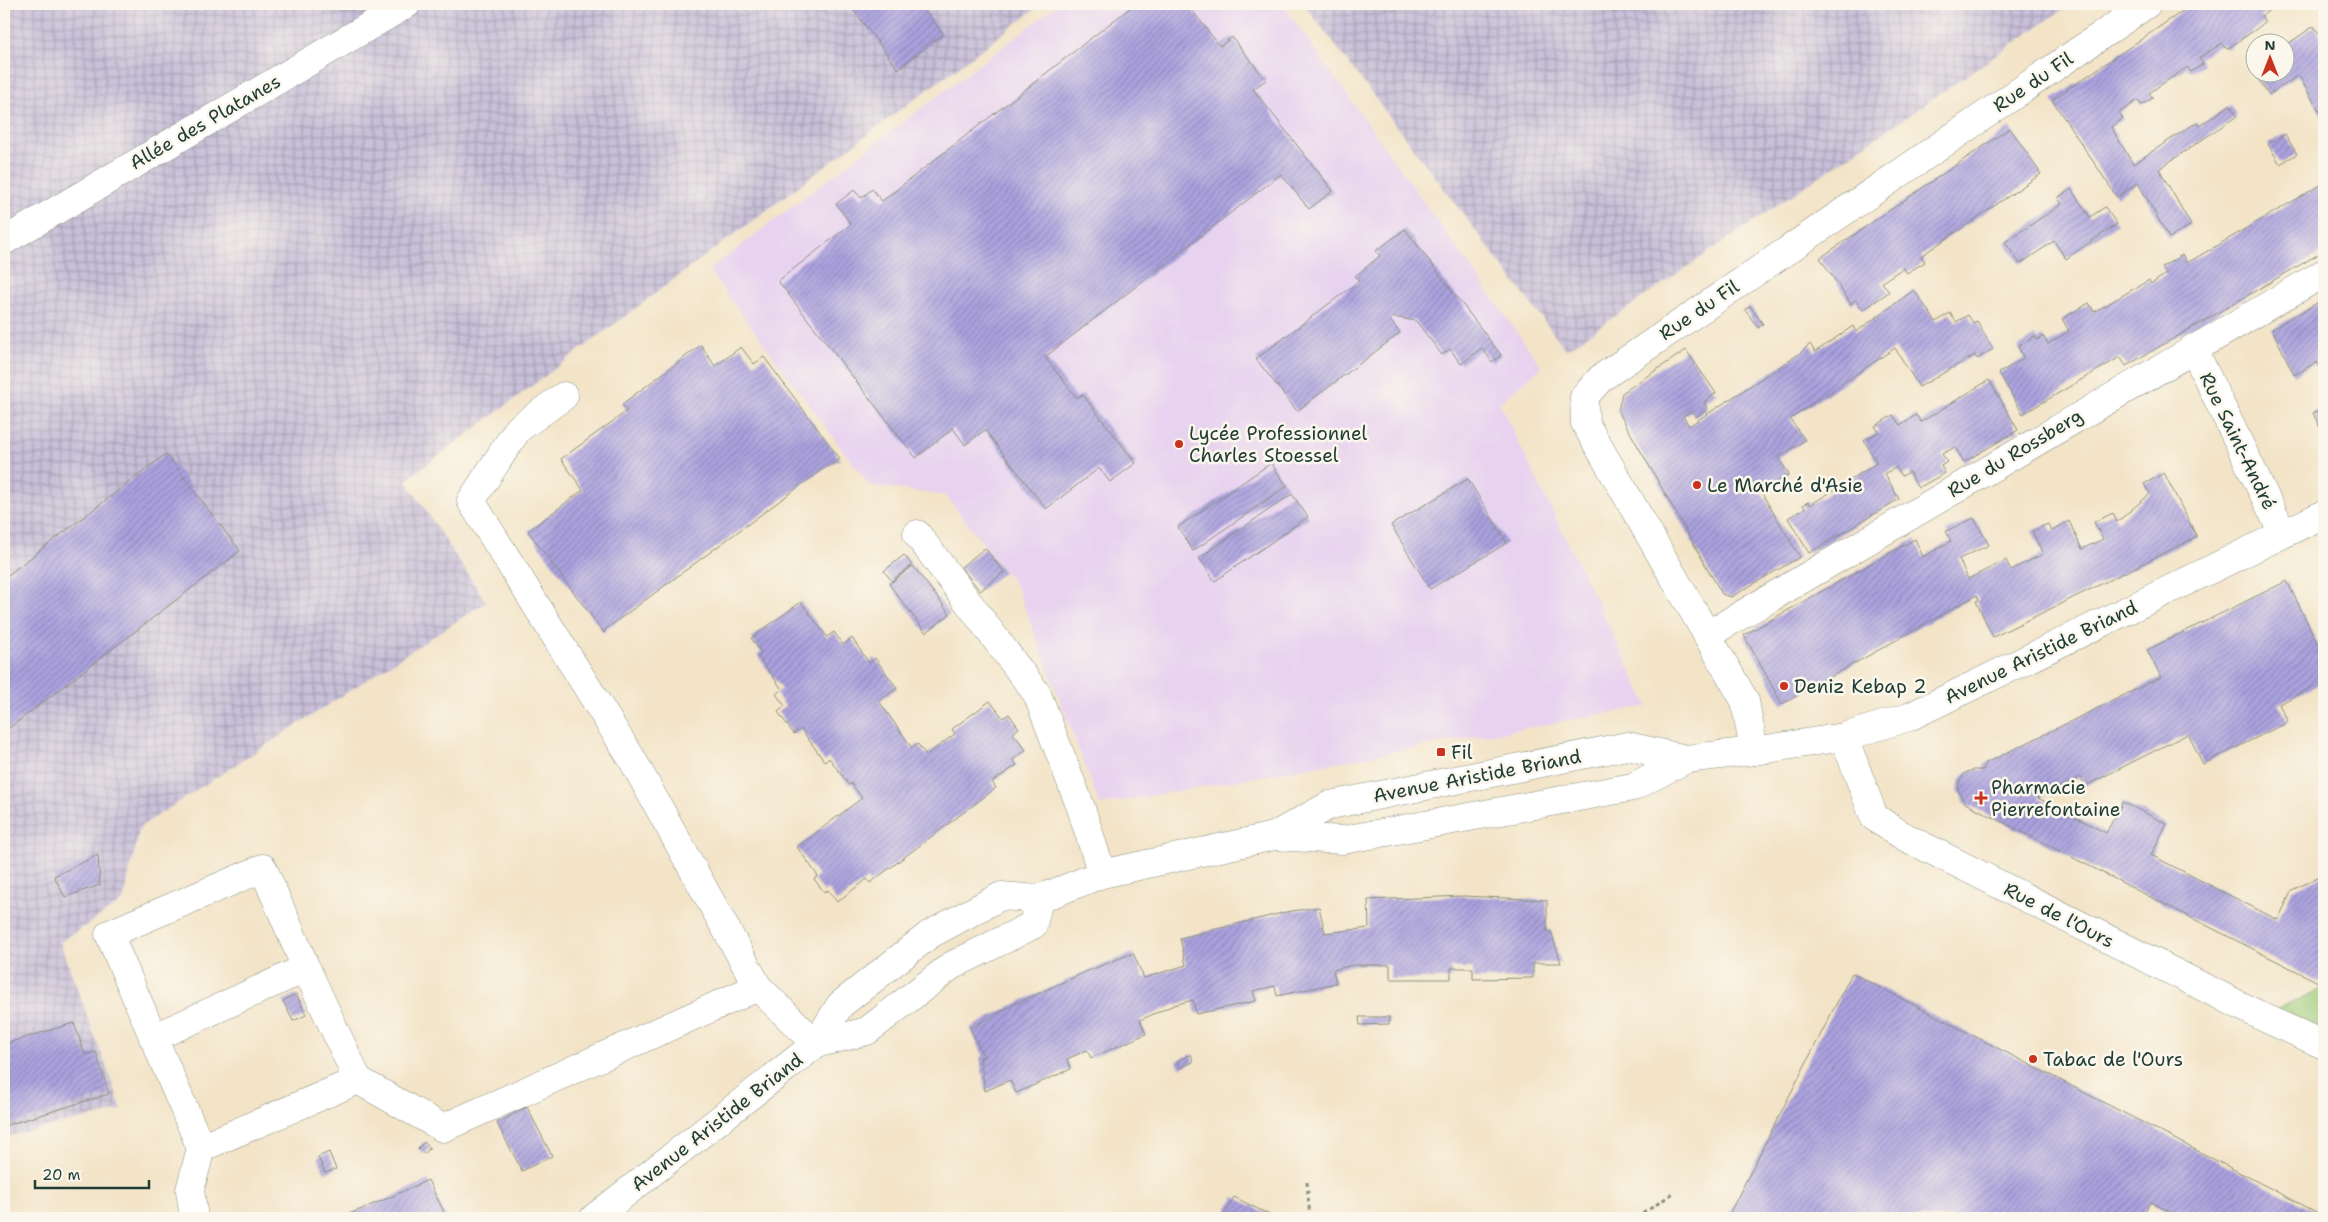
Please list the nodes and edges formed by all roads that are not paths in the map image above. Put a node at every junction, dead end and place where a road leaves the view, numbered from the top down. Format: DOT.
graph roads {
  1 [pos="407,4"];
  2 [pos="2147,4"];
  3 [pos="4,241"];
  4 [pos="2324,273"];
  5 [pos="2193,348"];
  6 [pos="564,396"];
  7 [pos="2324,514"];
  8 [pos="918,534"];
  9 [pos="2283,534"];
  10 [pos="1708,635"];
  11 [pos="1844,737"];
  12 [pos="1754,751"];
  13 [pos="1686,759"];
  14 [pos="1274,836"];
  15 [pos="1102,874"];
  16 [pos="1039,899"];
  17 [pos="306,968"];
  18 [pos="758,987"];
  19 [pos="153,1038"];
  20 [pos="816,1044"];
  21 [pos="2324,1045"];
  22 [pos="358,1080"];
  23 [pos="201,1148"];
  24 [pos="194,1218"];
  25 [pos="594,1218"];
  1 -- 3 [label="street, Allée des Platanes"];
  2 -- 10 [label="street, Rue du Fil"];
  4 -- 5 [label="street, Rue du Rossberg"];
  5 -- 9 [label="street, Rue Saint-André"];
  5 -- 10 [label="street, Rue du Rossberg"];
  6 -- 18 [label="street"];
  7 -- 9 [label="street, Avenue Aristide Briand"];
  8 -- 15 [label="street"];
  9 -- 11 [label="street, Avenue Aristide Briand"];
  10 -- 12 [label="street, Rue du Fil"];
  11 -- 12 [label="street, Avenue Aristide Briand"];
  11 -- 21 [label="street, Rue de l'Ours"];
  12 -- 13 [label="street, Avenue Aristide Briand"];
  13 -- 14 [label="street, Avenue Aristide Briand"];
  13 -- 14 [label="street, Avenue Aristide Briand"];
  14 -- 15 [label="street, Avenue Aristide Briand"];
  15 -- 16 [label="street, Avenue Aristide Briand"];
  16 -- 20 [label="street, Avenue Aristide Briand"];
  16 -- 20 [label="street, Avenue Aristide Briand"];
  17 -- 19 [label="street"];
  17 -- 19 [label="street"];
  17 -- 22 [label="street"];
  18 -- 20 [label="street"];
  18 -- 22 [label="street"];
  19 -- 23 [label="street"];
  20 -- 25 [label="street, Avenue Aristide Briand"];
  22 -- 23 [label="street"];
  23 -- 24 [label="street"];
}
